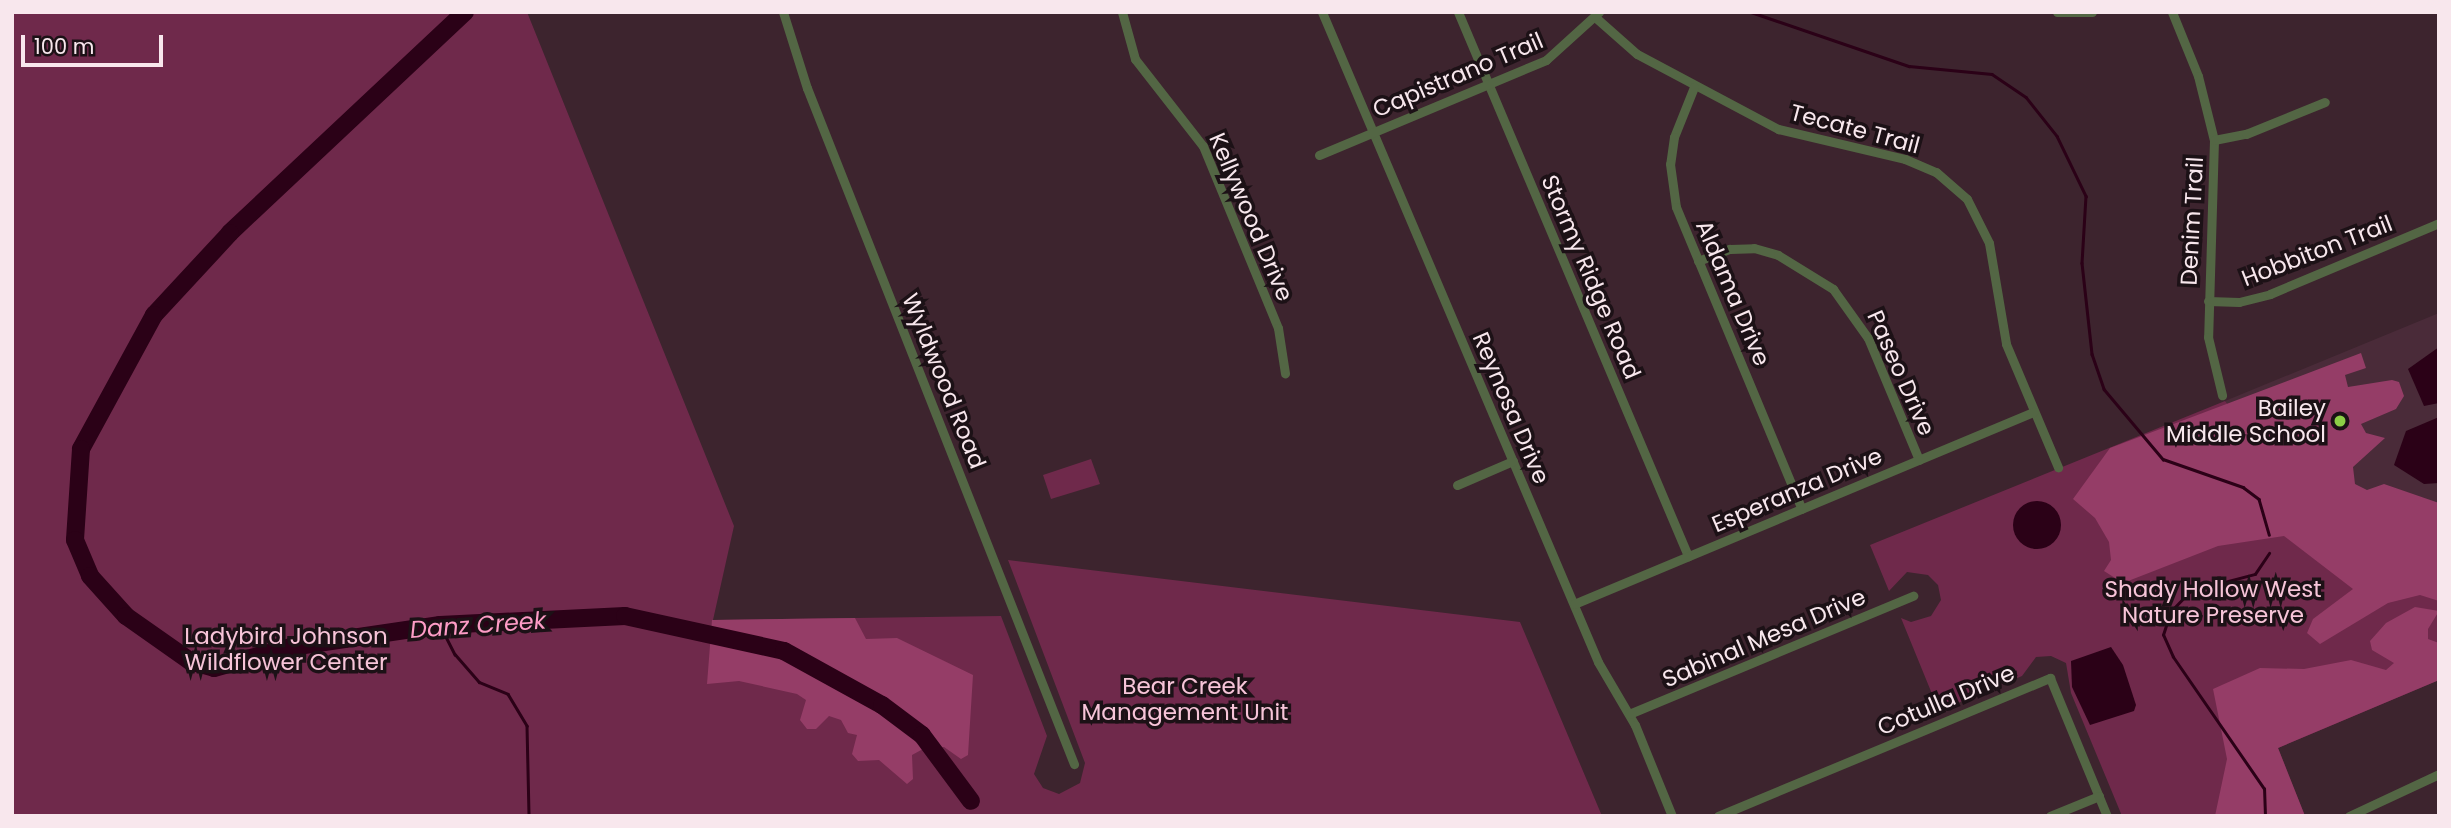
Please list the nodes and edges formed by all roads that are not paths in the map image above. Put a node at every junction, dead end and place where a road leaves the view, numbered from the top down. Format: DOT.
graph roads {
  1 [pos="783,12"];
  2 [pos="1122,12"];
  3 [pos="1322,12"];
  4 [pos="1458,12"];
  5 [pos="2057,12"];
  6 [pos="2092,12"];
  7 [pos="2172,12"];
  8 [pos="1597,15"];
  9 [pos="1489,84"];
  10 [pos="1694,87"];
  11 [pos="2325,102"];
  12 [pos="1373,132"];
  13 [pos="2214,140"];
  14 [pos="1319,155"];
  15 [pos="2439,223"];
  16 [pos="1698,261"];
  17 [pos="2208,302"];
  18 [pos="1286,373"];
  19 [pos="2222,395"];
  20 [pos="2035,412"];
  21 [pos="1919,460"];
  22 [pos="1513,461"];
  23 [pos="2058,467"];
  24 [pos="1457,485"];
  25 [pos="1802,509"];
  26 [pos="1688,556"];
  27 [pos="1913,596"];
  28 [pos="1574,604"];
  29 [pos="1629,714"];
  30 [pos="1074,764"];
  31 [pos="2439,774"];
  32 [pos="2099,796"];
  33 [pos="1672,816"];
  34 [pos="1718,816"];
  35 [pos="2050,816"];
  36 [pos="2107,816"];
  37 [pos="2350,816"];
  1 -- 30 [label="street, Wyldwood Road"];
  2 -- 18 [label="street, Kellywood Drive"];
  3 -- 12 [label="street, Reynosa Drive"];
  4 -- 9 [label="street, Stormy Ridge Road"];
  5 -- 6 [label="street"];
  7 -- 13 [label="street, Denim Trail"];
  8 -- 9 [label="street, Capistrano Trail"];
  8 -- 10 [label="street, Tecate Trail"];
  9 -- 12 [label="street, Capistrano Trail"];
  9 -- 26 [label="street, Stormy Ridge Road"];
  10 -- 16 [label="street, Aldama Drive"];
  10 -- 20 [label="street, Tecate Trail"];
  11 -- 13 [label="street"];
  12 -- 14 [label="street, Capistrano Trail"];
  12 -- 22 [label="street, Reynosa Drive"];
  13 -- 17 [label="street, Denim Trail"];
  15 -- 17 [label="street, Hobbiton Trail"];
  16 -- 21 [label="street, Paseo Drive"];
  16 -- 25 [label="street, Aldama Drive"];
  17 -- 19 [label="street, Denim Trail"];
  20 -- 21 [label="street, Esperanza Drive"];
  20 -- 23 [label="street, Tecate Trail"];
  21 -- 25 [label="street, Esperanza Drive"];
  22 -- 24 [label="street"];
  22 -- 28 [label="street, Reynosa Drive"];
  25 -- 26 [label="street, Esperanza Drive"];
  26 -- 28 [label="street, Esperanza Drive"];
  27 -- 29 [label="street, Sabinal Mesa Drive"];
  28 -- 29 [label="street, Reynosa Drive"];
  29 -- 33 [label="street, Reynosa Drive"];
  31 -- 37 [label="street"];
  32 -- 34 [label="street, Cotulla Drive"];
  32 -- 35 [label="street"];
  32 -- 36 [label="street, Cotulla Drive"];
}
